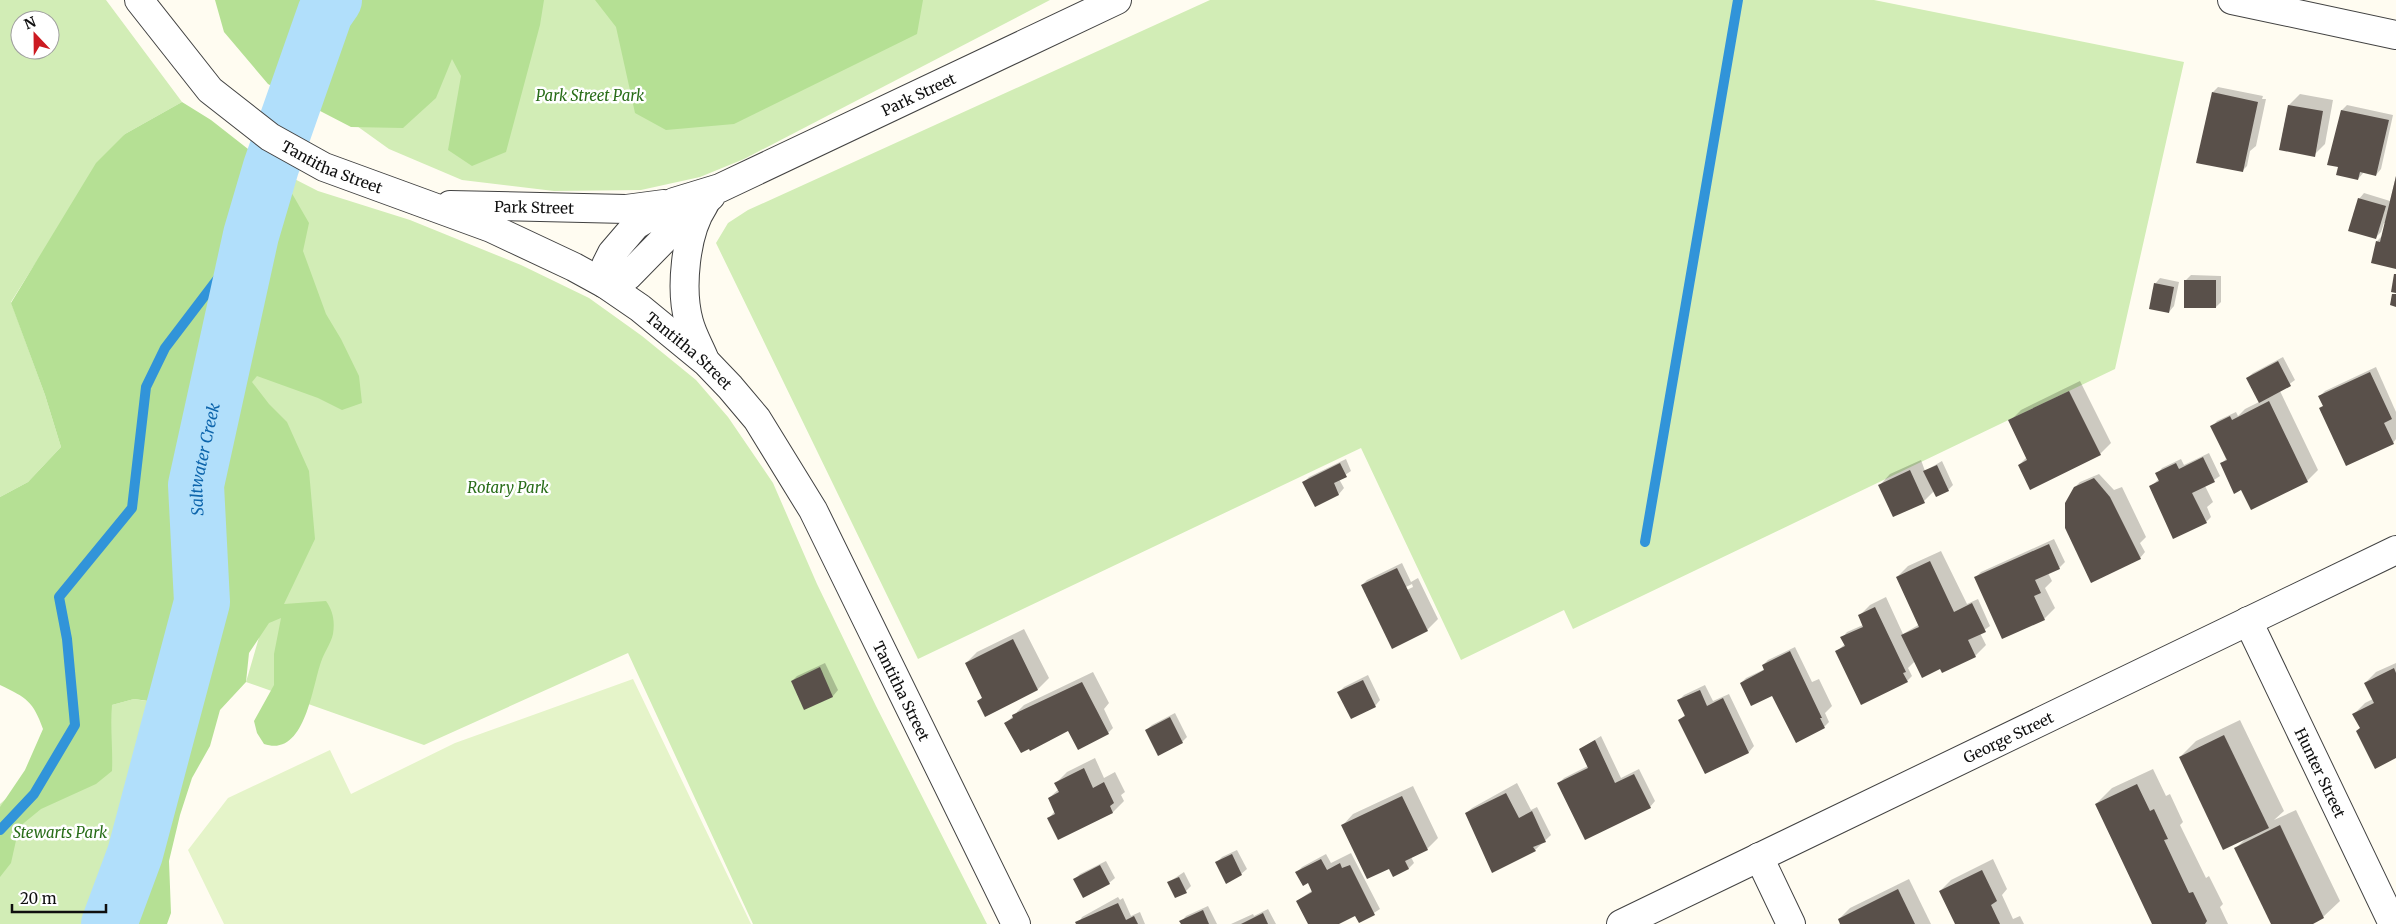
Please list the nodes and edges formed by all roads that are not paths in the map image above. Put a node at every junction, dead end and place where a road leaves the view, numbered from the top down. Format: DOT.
graph roads {
  1 [pos="138,0"];
  2 [pos="1117,0"];
  3 [pos="2232,0"];
  4 [pos="2396,35"];
  5 [pos="716,192"];
  6 [pos="674,202"];
  7 [pos="423,204"];
  8 [pos="605,284"];
  9 [pos="706,364"];
  10 [pos="2396,550"];
  11 [pos="2248,621"];
  12 [pos="1759,858"];
  13 [pos="1016,924"];
  14 [pos="1621,924"];
  15 [pos="1791,924"];
  16 [pos="2393,924"];
  1 -- 7 [label="street, Tantitha Street"];
  2 -- 5 [label="street, Park Street"];
  3 -- 4 [label="street"];
  5 -- 6 [label="street, Park Street"];
  5 -- 8 [label="street, Park Street"];
  5 -- 9 [label="street"];
  6 -- 7 [label="street, Park Street"];
  6 -- 8 [label="street, Park Street"];
  7 -- 8 [label="street, Tantitha Street"];
  8 -- 9 [label="street, Tantitha Street"];
  9 -- 13 [label="street, Tantitha Street"];
  10 -- 11 [label="street, George Street"];
  11 -- 12 [label="street, George Street"];
  11 -- 16 [label="street, Hunter Street"];
  12 -- 14 [label="street, George Street"];
  12 -- 15 [label="street"];
}
